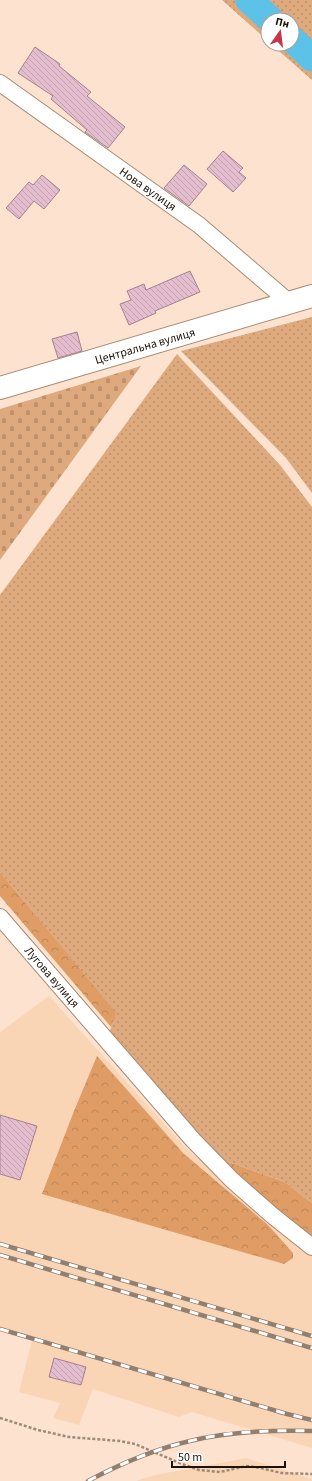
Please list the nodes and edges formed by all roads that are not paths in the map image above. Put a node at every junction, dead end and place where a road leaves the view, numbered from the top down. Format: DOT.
graph roads {
  1 [pos="0,84"];
  2 [pos="312,296"];
  3 [pos="290,303"];
  4 [pos="0,388"];
  5 [pos="0,917"];
  6 [pos="312,1247"];
  1 -- 3 [label="street, Нова вулиця"];
  2 -- 3 [label="street, Центральна вулиця"];
  3 -- 4 [label="street, Центральна вулиця"];
  5 -- 6 [label="street, Лугова вулиця"];
}
